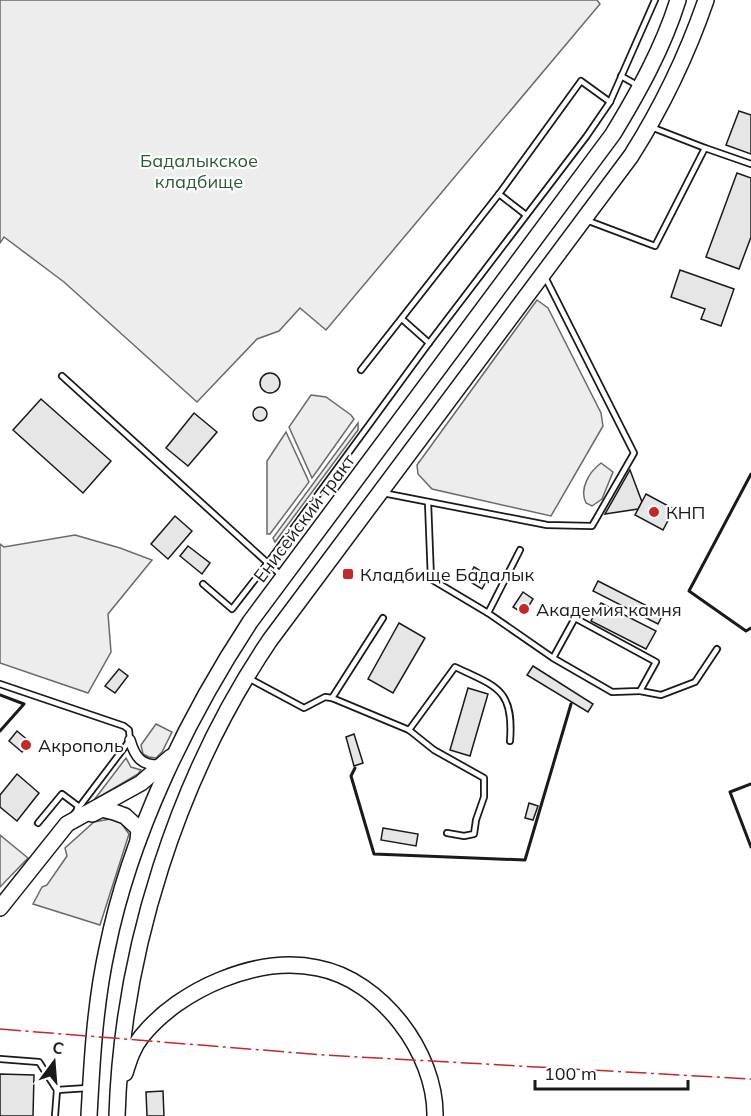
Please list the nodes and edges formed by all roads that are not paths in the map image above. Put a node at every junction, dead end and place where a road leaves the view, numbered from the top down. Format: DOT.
graph roads {
  1 [pos="655,0"];
  2 [pos="678,0"];
  3 [pos="706,0"];
  4 [pos="621,76"];
  5 [pos="641,88"];
  6 [pos="610,102"];
  7 [pos="649,126"];
  8 [pos="705,148"];
  9 [pos="751,164"];
  10 [pos="499,194"];
  11 [pos="526,215"];
  12 [pos="583,219"];
  13 [pos="543,273"];
  14 [pos="402,319"];
  15 [pos="429,343"];
  16 [pos="361,370"];
  17 [pos="62,376"];
  18 [pos="381,493"];
  19 [pos="428,502"];
  20 [pos="520,550"];
  21 [pos="267,564"];
  22 [pos="284,578"];
  23 [pos="203,584"];
  24 [pos="305,594"];
  25 [pos="488,613"];
  26 [pos="383,618"];
  27 [pos="717,649"];
  28 [pos="553,658"];
  29 [pos="245,676"];
  30 [pos="0,684"];
  31 [pos="640,691"];
  32 [pos="332,698"];
  33 [pos="409,730"];
  34 [pos="130,740"];
  35 [pos="510,741"];
  36 [pos="176,752"];
  37 [pos="163,765"];
  38 [pos="78,806"];
  39 [pos="38,823"];
  40 [pos="67,825"];
  41 [pos="447,833"];
  42 [pos="137,846"];
  43 [pos="0,908"];
  44 [pos="0,1059"];
  45 [pos="90,1088"];
  46 [pos="57,1090"];
  47 [pos="118,1099"];
  48 [pos="55,1116"];
  49 [pos="89,1116"];
  50 [pos="117,1116"];
  51 [pos="435,1116"];
  1 -- 4 [label="lane"];
  2 -- 5 [label="main road, Енисейский тракт"];
  3 -- 7 [label="main road"];
  4 -- 5 [label="lane"];
  4 -- 6 [label="lane"];
  5 -- 22 [label="main road, Енисейский тракт"];
  6 -- 10 [label="lane"];
  6 -- 11 [label="lane"];
  7 -- 8 [label="lane"];
  7 -- 12 [label="main road"];
  8 -- 9 [label="lane"];
  8 -- 12 [label="lane"];
  10 -- 11 [label="lane"];
  10 -- 14 [label="lane"];
  11 -- 15 [label="lane"];
  12 -- 13 [label="main road"];
  13 -- 18 [label="main road"];
  13 -- 19 [label="lane"];
  14 -- 15 [label="lane"];
  14 -- 16 [label="lane"];
  15 -- 21 [label="lane"];
  17 -- 21 [label="lane"];
  18 -- 19 [label="lane"];
  18 -- 24 [label="main road"];
  19 -- 25 [label="lane"];
  20 -- 25 [label="lane"];
  21 -- 22 [label="lane"];
  21 -- 23 [label="lane"];
  22 -- 24 [label="main road"];
  22 -- 36 [label="main road, Енисейский тракт"];
  24 -- 29 [label="main road"];
  25 -- 28 [label="lane"];
  26 -- 32 [label="lane"];
  27 -- 31 [label="lane"];
  28 -- 31 [label="lane"];
  28 -- 31 [label="lane"];
  29 -- 32 [label="lane"];
  29 -- 47 [label="main road"];
  30 -- 34 [label="lane"];
  32 -- 33 [label="lane"];
  33 -- 35 [label="lane"];
  33 -- 41 [label="lane"];
  34 -- 37 [label="street"];
  34 -- 38 [label="lane"];
  36 -- 37 [label="main road"];
  36 -- 42 [label="main road, Енисейский тракт"];
  37 -- 40 [label="main road"];
  38 -- 39 [label="lane"];
  38 -- 40 [label="lane"];
  40 -- 42 [label="main road"];
  40 -- 43 [label="main road"];
  42 -- 45 [label="main road, Енисейский тракт"];
  44 -- 46 [label="lane"];
  45 -- 46 [label="lane"];
  45 -- 49 [label="main road, Енисейский тракт"];
  46 -- 48 [label="lane"];
  47 -- 50 [label="main road"];
  47 -- 51 [label="main road"];
}
